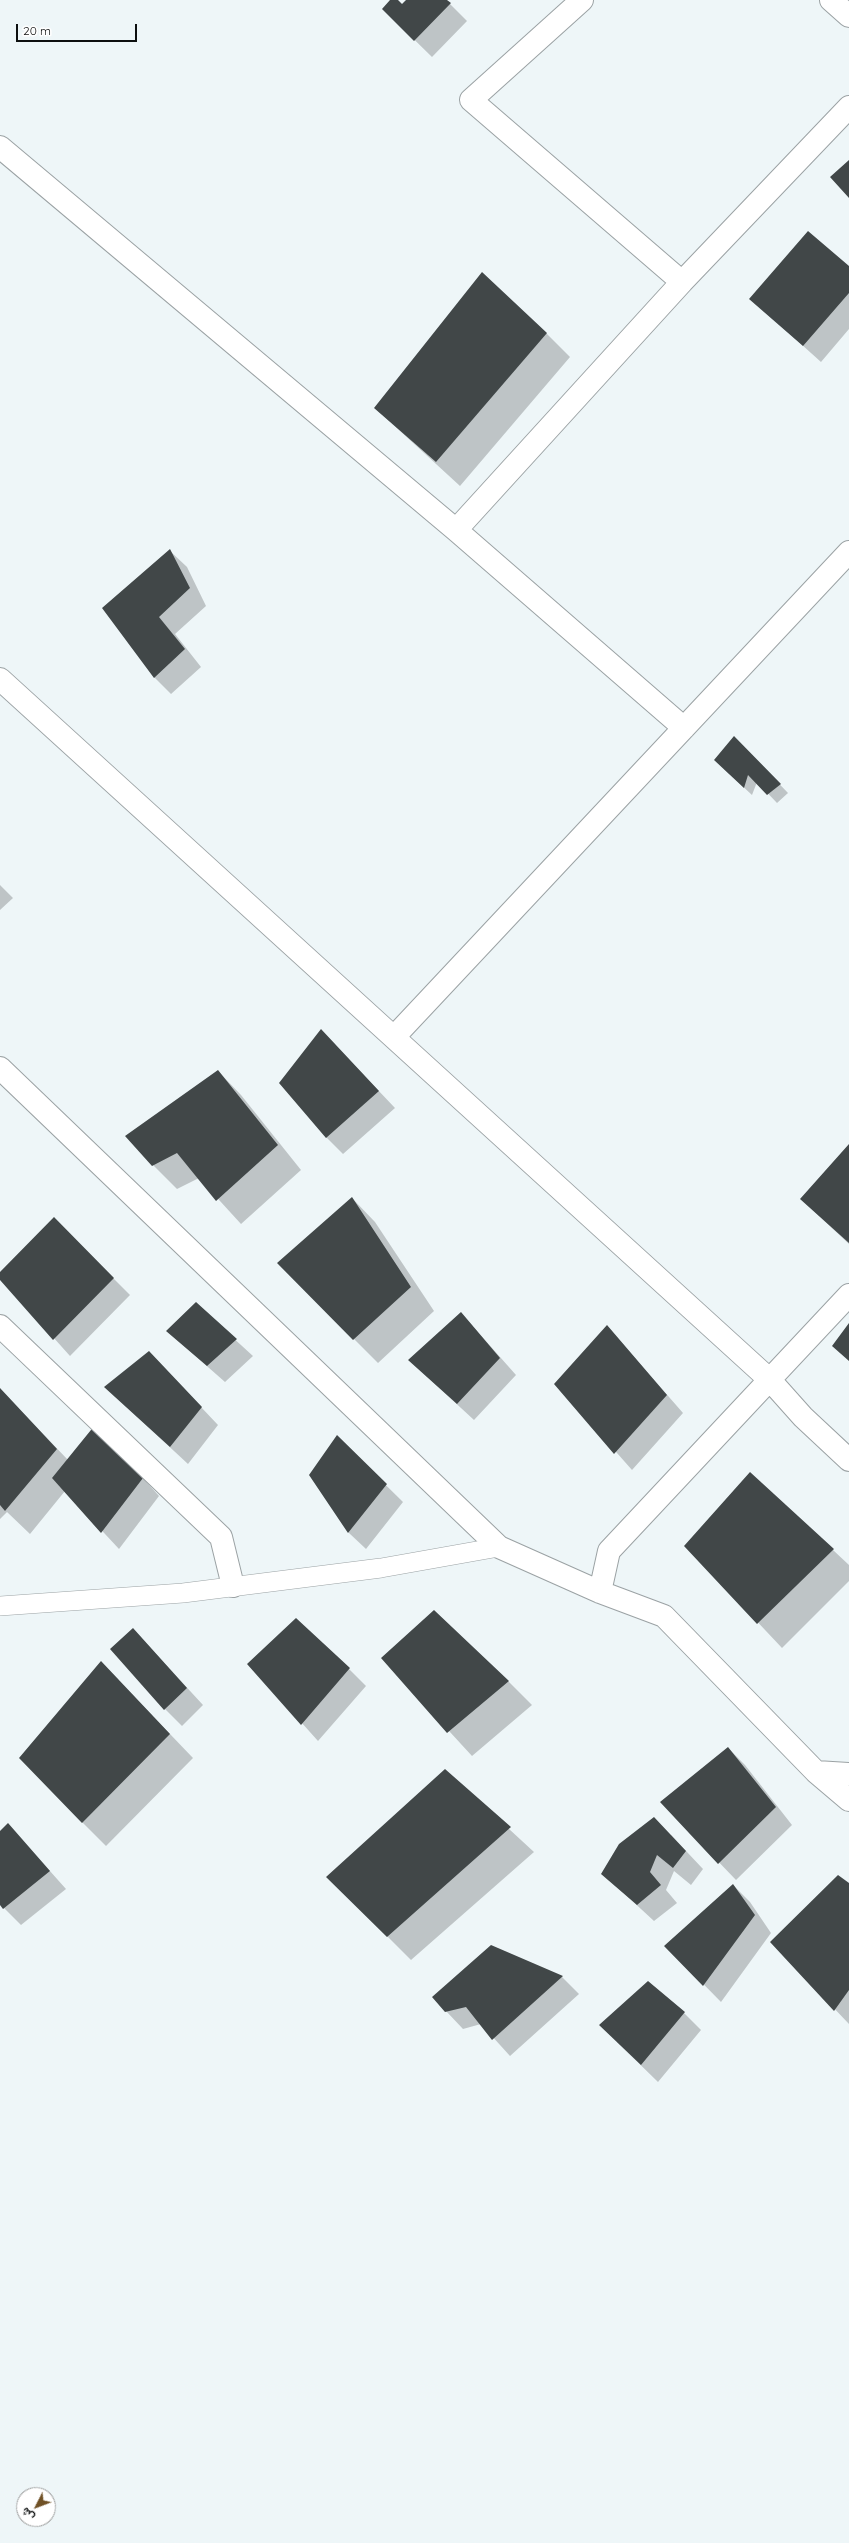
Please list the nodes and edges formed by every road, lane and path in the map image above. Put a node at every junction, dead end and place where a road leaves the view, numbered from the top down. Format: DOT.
graph roads {
  1 [pos="582,0"];
  2 [pos="831,0"];
  3 [pos="849,16"];
  4 [pos="849,107"];
  5 [pos="0,147"];
  6 [pos="682,282"];
  7 [pos="456,530"];
  8 [pos="849,552"];
  9 [pos="0,679"];
  10 [pos="684,728"];
  11 [pos="394,1037"];
  12 [pos="0,1068"];
  13 [pos="849,1295"];
  14 [pos="0,1326"];
  15 [pos="770,1380"];
  16 [pos="849,1460"];
  17 [pos="499,1547"];
  18 [pos="233,1586"];
  19 [pos="600,1592"];
  20 [pos="0,1606"];
  21 [pos="816,1772"];
  22 [pos="849,1774"];
  23 [pos="849,1800"];
  1 -- 6 [label="street"];
  2 -- 3 [label="street"];
  4 -- 6 [label="street"];
  5 -- 7 [label="street"];
  6 -- 7 [label="street"];
  7 -- 10 [label="street"];
  8 -- 10 [label="street"];
  9 -- 11 [label="street"];
  10 -- 11 [label="street"];
  11 -- 15 [label="street"];
  12 -- 17 [label="street"];
  13 -- 15 [label="street"];
  14 -- 18 [label="street"];
  15 -- 16 [label="street"];
  15 -- 19 [label="street"];
  17 -- 18 [label="lane"];
  17 -- 19 [label="street"];
  18 -- 20 [label="lane"];
  19 -- 21 [label="street"];
  21 -- 22 [label="street"];
  21 -- 23 [label="street"];
}
